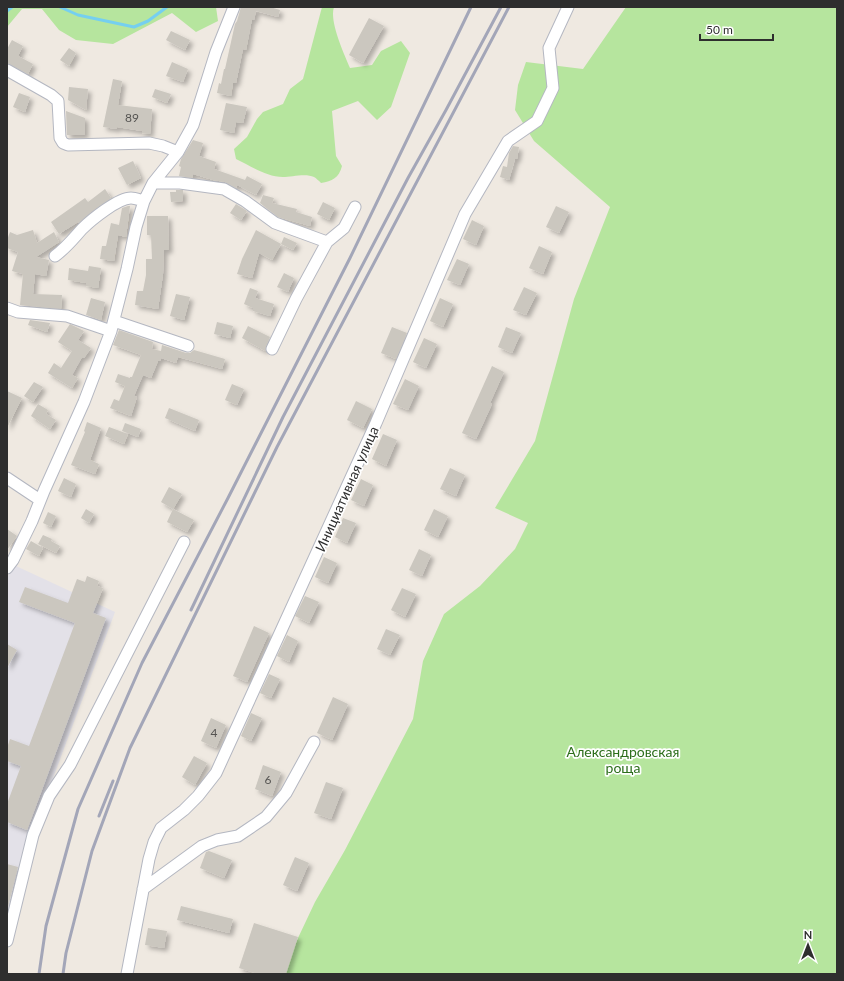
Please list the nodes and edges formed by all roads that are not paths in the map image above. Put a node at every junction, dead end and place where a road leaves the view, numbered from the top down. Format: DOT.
graph roads {
  1 [pos="234,7"];
  2 [pos="568,7"];
  3 [pos="7,70"];
  4 [pos="178,152"];
  5 [pos="153,183"];
  6 [pos="144,200"];
  7 [pos="355,207"];
  8 [pos="327,242"];
  9 [pos="55,256"];
  10 [pos="7,308"];
  11 [pos="112,326"];
  12 [pos="188,346"];
  13 [pos="272,349"];
  14 [pos="7,478"];
  15 [pos="40,500"];
  16 [pos="184,542"];
  17 [pos="7,568"];
  18 [pos="314,742"];
  19 [pos="143,889"];
  20 [pos="7,941"];
  21 [pos="128,974"];
  1 -- 4 [label="street"];
  2 -- 19 [label="street, Инициативная улица"];
  3 -- 4 [label="street"];
  4 -- 5 [label="street"];
  5 -- 6 [label="street"];
  5 -- 8 [label="street"];
  6 -- 9 [label="street"];
  6 -- 11 [label="street"];
  7 -- 8 [label="street"];
  8 -- 13 [label="street"];
  10 -- 11 [label="street"];
  11 -- 12 [label="street"];
  11 -- 15 [label="street"];
  14 -- 15 [label="street"];
  15 -- 17 [label="street"];
  16 -- 20 [label="street"];
  18 -- 19 [label="street"];
  19 -- 21 [label="street, Инициативная улица"];
}
